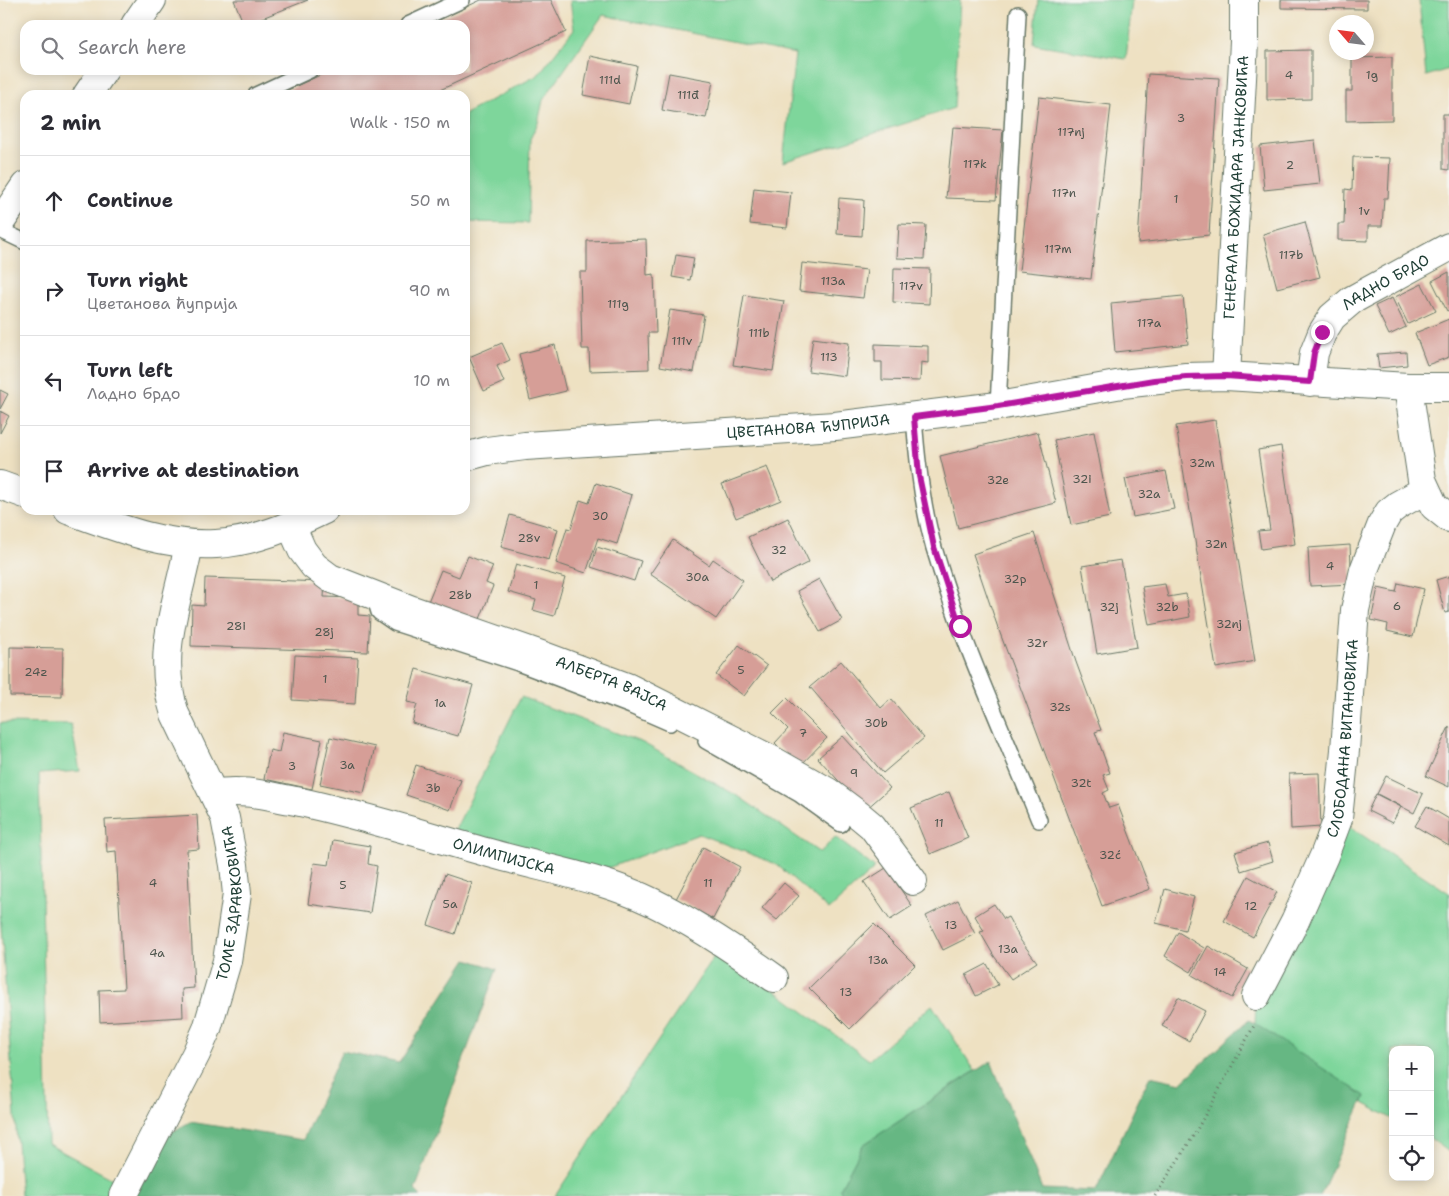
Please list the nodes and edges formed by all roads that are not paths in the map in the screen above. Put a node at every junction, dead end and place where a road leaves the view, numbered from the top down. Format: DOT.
graph roads {
  1 [pos="152,0"];
  2 [pos="462,0"];
  3 [pos="1244,0"];
  4 [pos="1018,14"];
  5 [pos="138,20"];
  6 [pos="419,20"];
  7 [pos="101,75"];
  8 [pos="299,75"];
  9 [pos="90,90"];
  10 [pos="267,90"];
  11 [pos="20,193"];
  12 [pos="0,223"];
  13 [pos="0,230"];
  14 [pos="20,240"];
  15 [pos="1449,247"];
  16 [pos="1226,376"];
  17 [pos="1310,382"];
  18 [pos="1408,387"];
  19 [pos="1449,387"];
  20 [pos="998,406"];
  21 [pos="914,417"];
  22 [pos="470,456"];
  23 [pos="0,485"];
  24 [pos="1425,490"];
  25 [pos="20,492"];
  26 [pos="82,515"];
  27 [pos="313,515"];
  28 [pos="1449,518"];
  29 [pos="291,525"];
  30 [pos="189,544"];
  31 [pos="374,596"];
  32 [pos="214,794"];
  33 [pos="1039,820"];
  34 [pos="841,824"];
  35 [pos="913,881"];
  36 [pos="774,978"];
  37 [pos="1256,996"];
  38 [pos="123,1196"];
  1 -- 5 [label="street"];
  2 -- 6 [label="lane"];
  3 -- 16 [label="street, ГЕНЕРАЛА БОЖИДАРА ЈАНКОВИЋА"];
  4 -- 20 [label="lane"];
  7 -- 9 [label="street"];
  8 -- 10 [label="lane"];
  11 -- 12 [label="street"];
  13 -- 14 [label="lane"];
  15 -- 17 [label="street, ЛАДНО БРДО"];
  16 -- 17 [label="street, ЦВЕТАНОВА ЋУПРИЈА"];
  16 -- 20 [label="street, ЦВЕТАНОВА ЋУПРИЈА"];
  17 -- 18 [label="street, ЦВЕТАНОВА ЋУПРИЈА"];
  18 -- 19 [label="street, ЦВЕТАНОВА ЋУПРИЈА"];
  18 -- 24 [label="street"];
  20 -- 21 [label="street, ЦВЕТАНОВА ЋУПРИЈА"];
  21 -- 22 [label="street, ЦВЕТАНОВА ЋУПРИЈА"];
  21 -- 33 [label="lane"];
  23 -- 25 [label="street"];
  24 -- 28 [label="street"];
  24 -- 37 [label="street, СЛОБОДАНА ВИТАНОВИЋА"];
  26 -- 30 [label="street"];
  27 -- 29 [label="street"];
  29 -- 30 [label="street"];
  29 -- 31 [label="street, АЛБЕРТА ВАЈСА"];
  30 -- 32 [label="street, ТОМЕ ЗДРАВКОВИЋА"];
  31 -- 34 [label="lane"];
  31 -- 35 [label="street, АЛБЕРТА ВАЈСА"];
  32 -- 36 [label="street, ОЛИМПИЈСКА"];
  32 -- 38 [label="street, ТОМЕ ЗДРАВКОВИЋА"];
}
